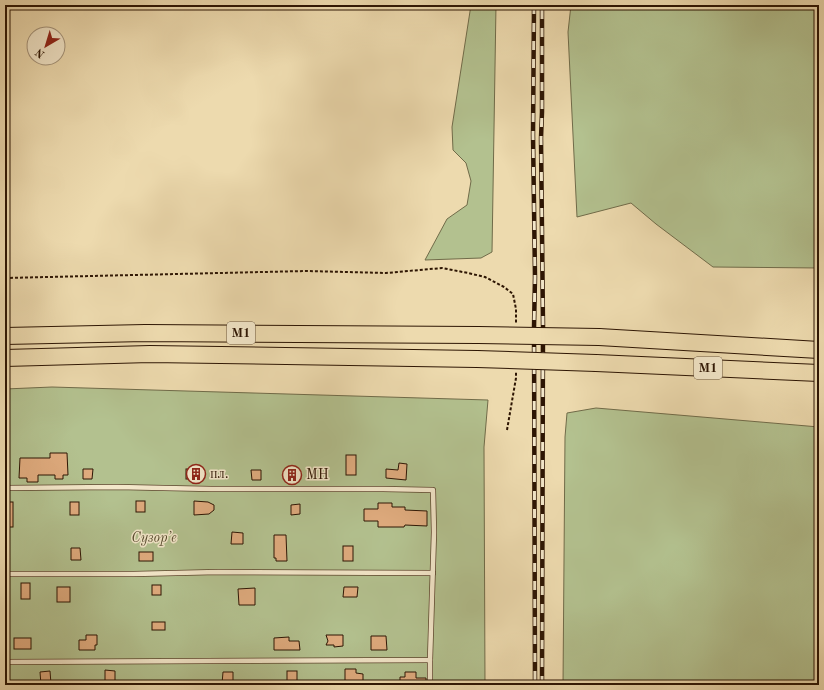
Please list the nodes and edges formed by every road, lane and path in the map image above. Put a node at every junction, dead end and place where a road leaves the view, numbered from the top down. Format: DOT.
graph roads {
  1 [pos="5,278"];
  2 [pos="516,324"];
  3 [pos="5,336"];
  4 [pos="819,350"];
  5 [pos="5,358"];
  6 [pos="516,370"];
  7 [pos="819,373"];
  8 [pos="506,430"];
  9 [pos="5,488"];
  10 [pos="433,573"];
  11 [pos="5,574"];
  12 [pos="430,660"];
  13 [pos="5,662"];
  14 [pos="430,685"];
  1 -- 2 [label="path"];
  3 -- 4 [label="highway, М1, bridge"];
  5 -- 7 [label="highway, М1, bridge"];
  6 -- 8 [label="path"];
  9 -- 10 [label="lane"];
  10 -- 11 [label="lane"];
  10 -- 12 [label="lane"];
  12 -- 13 [label="lane"];
  12 -- 14 [label="lane"];
}
